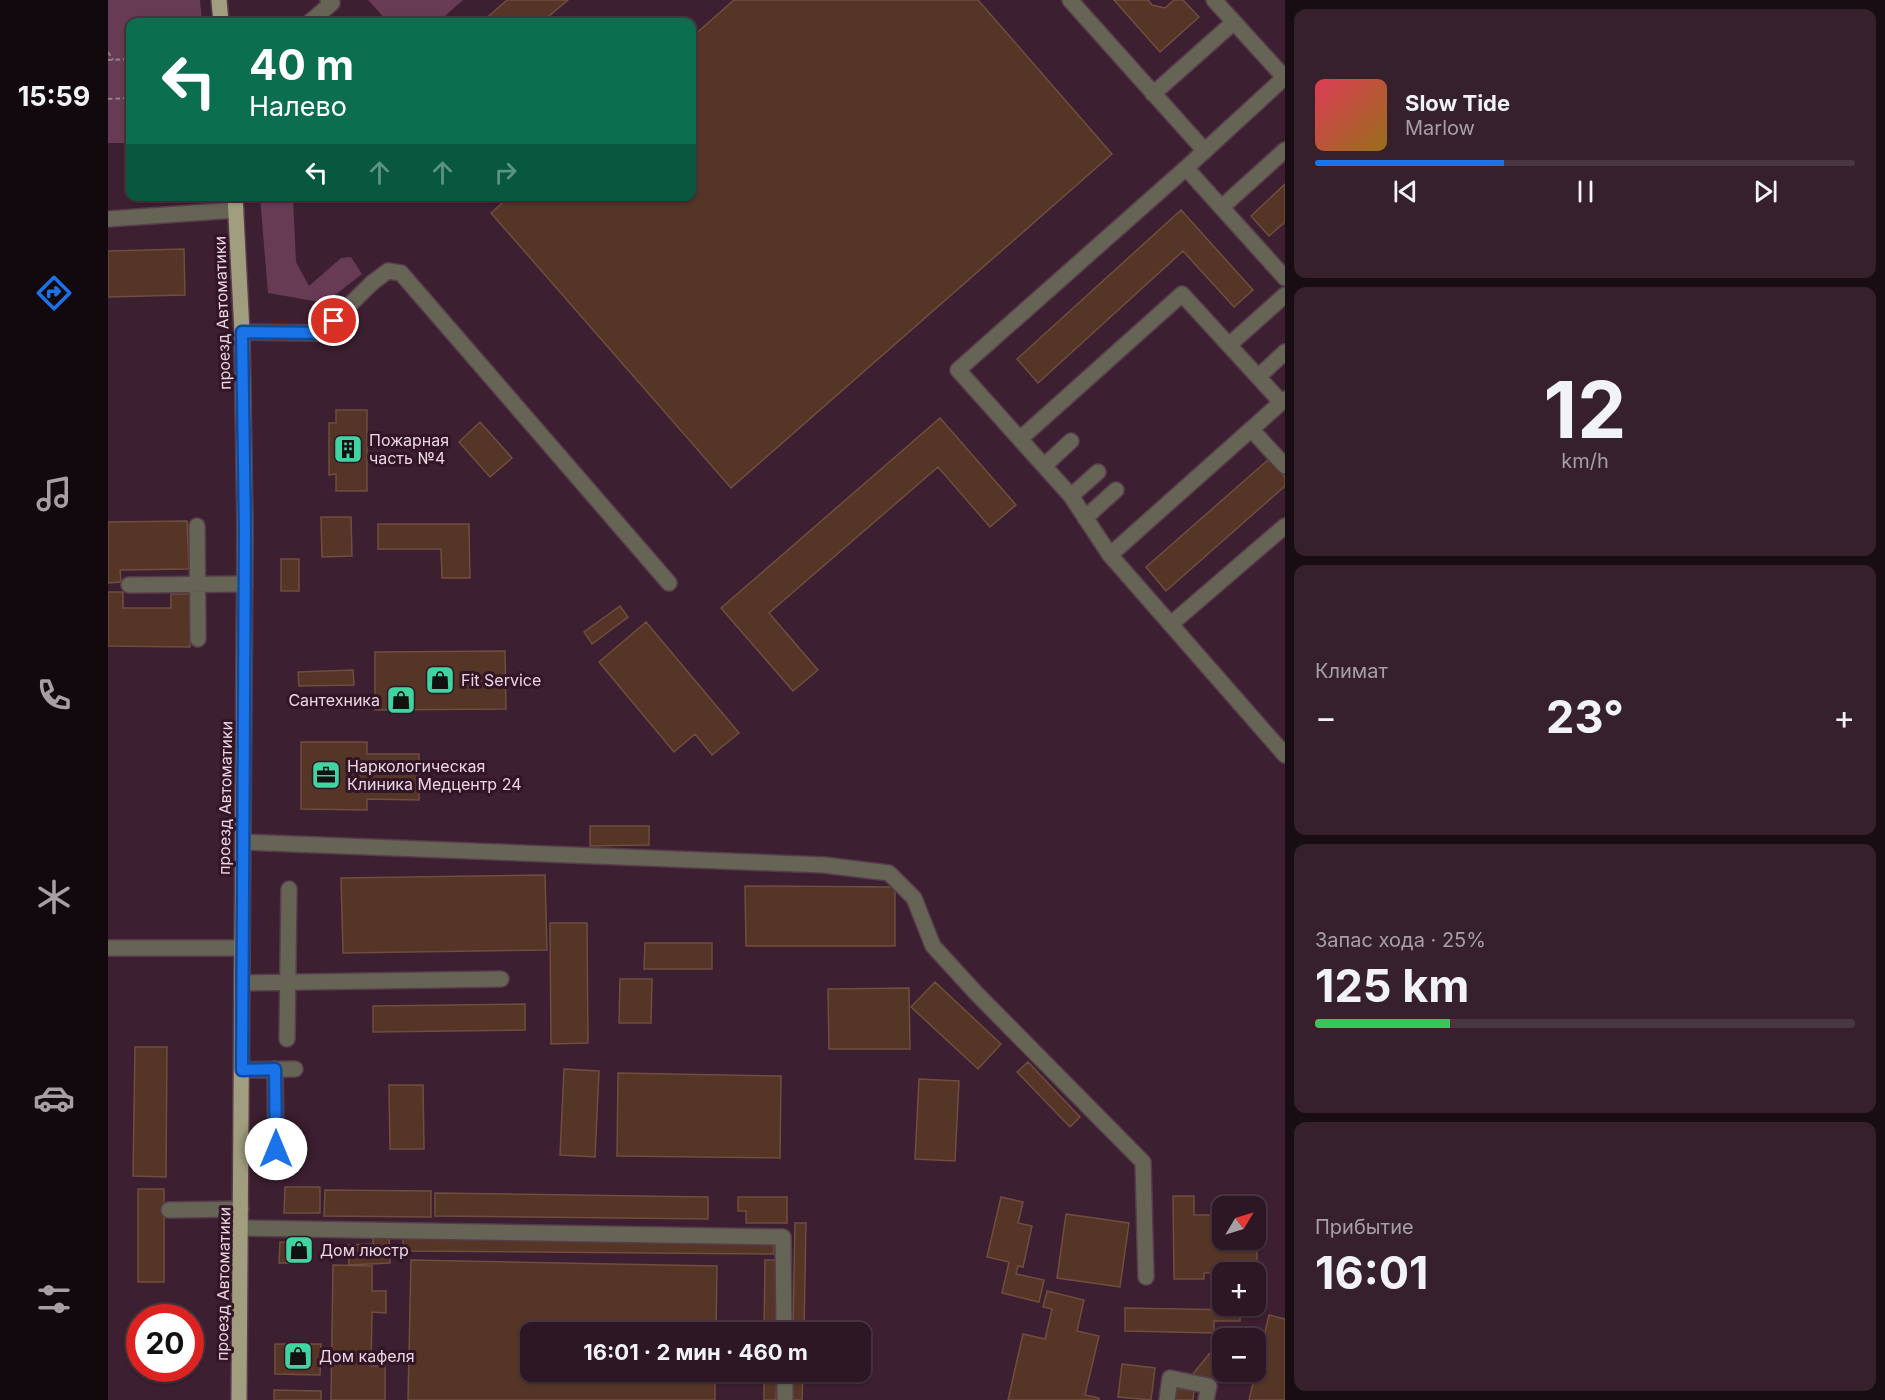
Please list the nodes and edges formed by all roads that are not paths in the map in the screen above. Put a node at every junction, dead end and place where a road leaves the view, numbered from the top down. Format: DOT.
graph roads {
  1 [pos="219,0"];
  2 [pos="328,0"];
  3 [pos="1070,0"];
  4 [pos="1214,0"];
  5 [pos="221,18"];
  6 [pos="315,18"];
  7 [pos="1234,22"];
  8 [pos="1285,77"];
  9 [pos="1153,94"];
  10 [pos="1285,150"];
  11 [pos="1205,151"];
  12 [pos="1186,168"];
  13 [pos="235,203"];
  14 [pos="1222,207"];
  15 [pos="108,219"];
  16 [pos="1285,278"];
  17 [pos="1285,295"];
  18 [pos="242,332"];
  19 [pos="1229,345"];
  20 [pos="1285,352"];
  21 [pos="1258,377"];
  22 [pos="1283,400"];
  23 [pos="1251,429"];
  24 [pos="1020,439"];
  25 [pos="1071,441"];
  26 [pos="1044,466"];
  27 [pos="1285,466"];
  28 [pos="1098,472"];
  29 [pos="1116,490"];
  30 [pos="1071,496"];
  31 [pos="1085,518"];
  32 [pos="197,526"];
  33 [pos="1285,527"];
  34 [pos="1110,555"];
  35 [pos="669,583"];
  36 [pos="245,584"];
  37 [pos="129,585"];
  38 [pos="198,585"];
  39 [pos="1171,624"];
  40 [pos="198,639"];
  41 [pos="1280,738"];
  42 [pos="1285,755"];
  43 [pos="243,842"];
  44 [pos="289,889"];
  45 [pos="108,948"];
  46 [pos="242,948"];
  47 [pos="501,979"];
  48 [pos="242,983"];
  49 [pos="287,983"];
  50 [pos="287,1039"];
  51 [pos="275,1069"];
  52 [pos="295,1069"];
  53 [pos="242,1070"];
  54 [pos="276,1149"];
  55 [pos="241,1209"];
  56 [pos="169,1210"];
  57 [pos="242,1228"];
  58 [pos="1146,1277"];
  59 [pos="784,1322"];
  60 [pos="785,1382"];
  61 [pos="239,1400"];
  62 [pos="785,1400"];
  63 [pos="1167,1400"];
  64 [pos="1206,1400"];
  1 -- 5 [label="main road"];
  2 -- 6 [label="street"];
  3 -- 9 [label="street"];
  4 -- 7 [label="street"];
  7 -- 8 [label="street"];
  7 -- 9 [label="street"];
  8 -- 11 [label="street"];
  9 -- 11 [label="street"];
  10 -- 14 [label="street"];
  11 -- 12 [label="street"];
  12 -- 14 [label="street"];
  12 -- 24 [label="street"];
  13 -- 15 [label="street"];
  13 -- 18 [label="main road, проезд Автоматики"];
  14 -- 16 [label="street"];
  17 -- 19 [label="street"];
  18 -- 35 [label="street"];
  18 -- 36 [label="main road, проезд Автоматики"];
  19 -- 21 [label="street"];
  19 -- 24 [label="street"];
  20 -- 21 [label="street"];
  21 -- 22 [label="street"];
  22 -- 23 [label="street"];
  23 -- 27 [label="street"];
  23 -- 34 [label="street"];
  24 -- 26 [label="street"];
  25 -- 26 [label="street"];
  26 -- 30 [label="street"];
  28 -- 30 [label="street"];
  29 -- 31 [label="street"];
  30 -- 31 [label="street"];
  31 -- 34 [label="street"];
  32 -- 38 [label="street"];
  33 -- 39 [label="street"];
  34 -- 39 [label="street"];
  36 -- 38 [label="street"];
  36 -- 43 [label="main road, проезд Автоматики"];
  37 -- 38 [label="street"];
  38 -- 40 [label="street"];
  39 -- 41 [label="street"];
  41 -- 42 [label="street"];
  43 -- 46 [label="main road, проезд Автоматики"];
  43 -- 58 [label="street"];
  44 -- 49 [label="street"];
  45 -- 46 [label="street"];
  46 -- 48 [label="main road, проезд Автоматики"];
  47 -- 49 [label="street"];
  48 -- 49 [label="street"];
  48 -- 53 [label="main road, проезд Автоматики"];
  49 -- 50 [label="street"];
  51 -- 52 [label="street"];
  51 -- 53 [label="street"];
  51 -- 54 [label="street"];
  53 -- 55 [label="main road, проезд Автоматики"];
  55 -- 56 [label="street"];
  55 -- 57 [label="main road, проезд Автоматики"];
  57 -- 59 [label="street"];
  57 -- 61 [label="main road, проезд Автоматики"];
  60 -- 62 [label="street"];
  63 -- 64 [label="street"];
}
